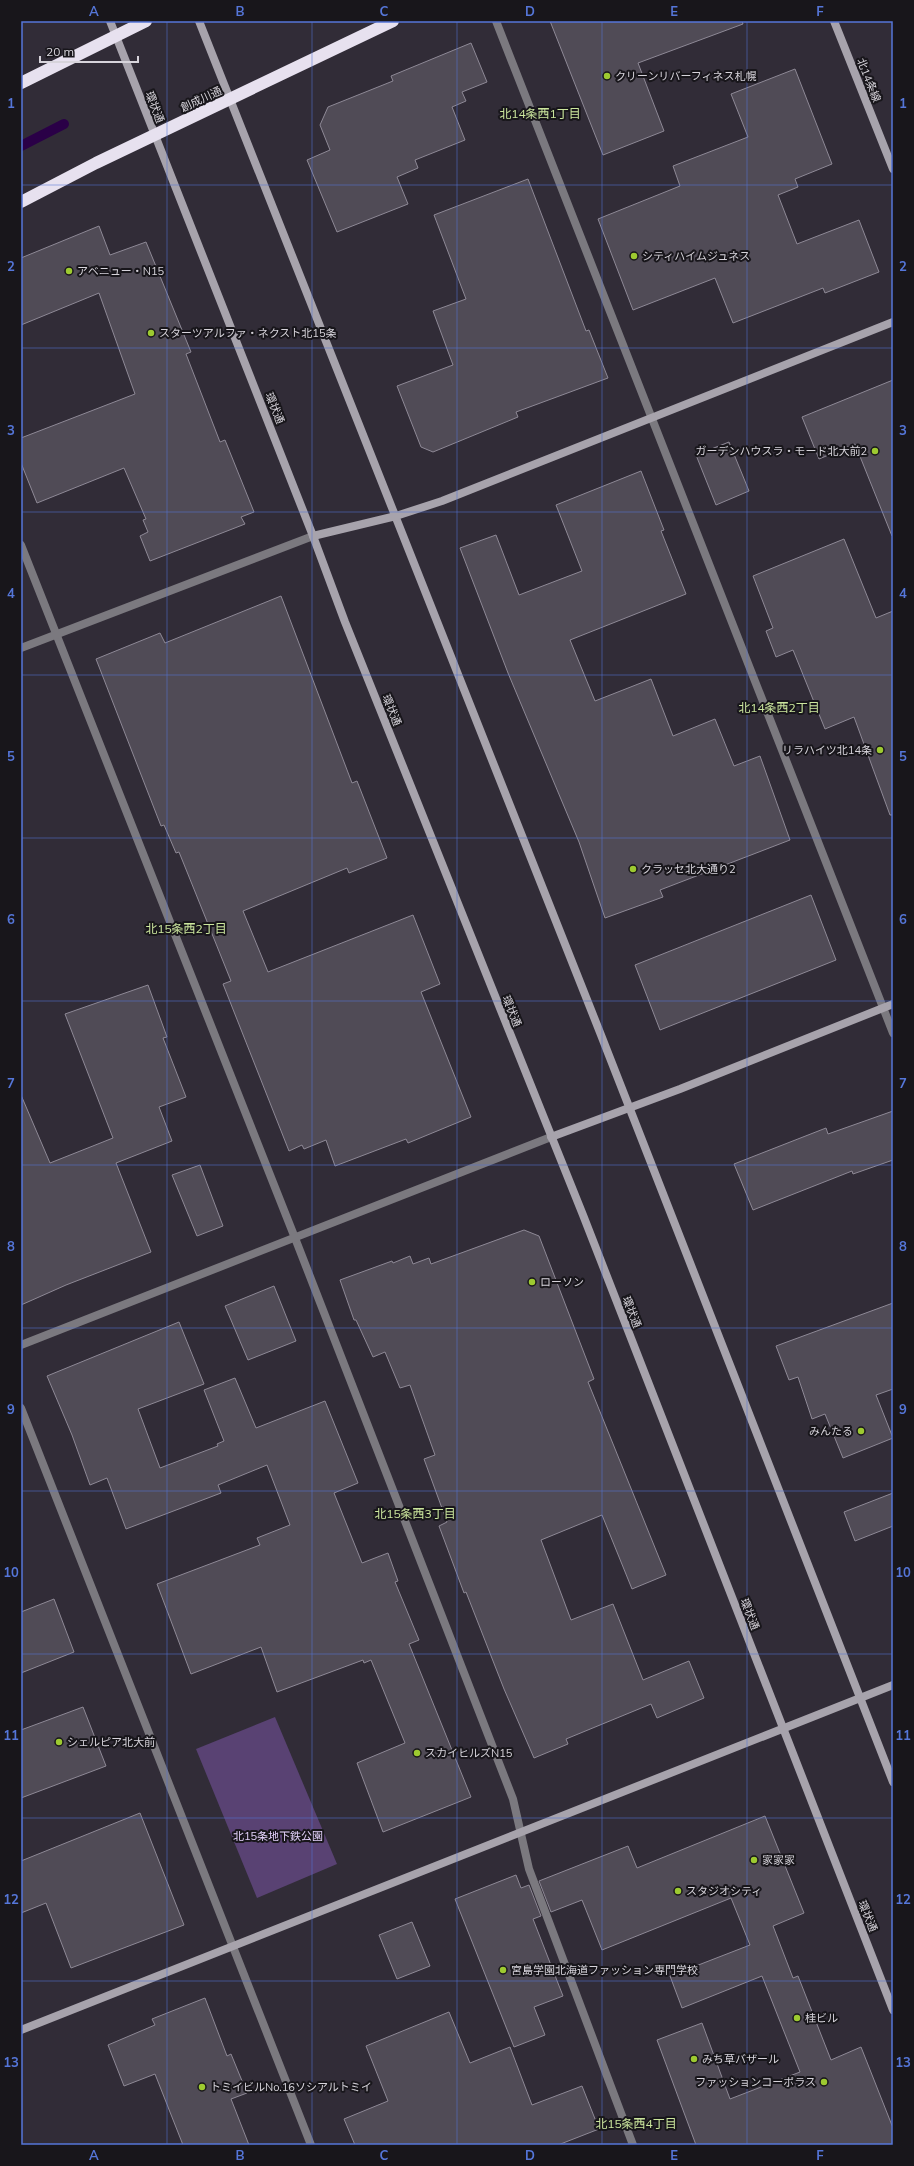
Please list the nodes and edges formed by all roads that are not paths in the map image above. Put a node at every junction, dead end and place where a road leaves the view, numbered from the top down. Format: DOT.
graph roads {
  1 [pos="110,21"];
  2 [pos="146,21"];
  3 [pos="199,21"];
  4 [pos="393,21"];
  5 [pos="496,21"];
  6 [pos="834,21"];
  7 [pos="115,36"];
  8 [pos="21,83"];
  9 [pos="231,100"];
  10 [pos="155,136"];
  11 [pos="893,169"];
  12 [pos="21,202"];
  13 [pos="893,322"];
  14 [pos="651,418"];
  15 [pos="396,516"];
  16 [pos="313,536"];
  17 [pos="21,545"];
  18 [pos="56,634"];
  19 [pos="21,648"];
  20 [pos="893,1004"];
  21 [pos="883,1008"];
  22 [pos="893,1033"];
  23 [pos="629,1108"];
  24 [pos="551,1137"];
  25 [pos="295,1238"];
  26 [pos="21,1345"];
  27 [pos="21,1408"];
  28 [pos="893,1685"];
  29 [pos="860,1698"];
  30 [pos="783,1728"];
  31 [pos="893,1782"];
  32 [pos="520,1833"];
  33 [pos="233,1947"];
  34 [pos="893,2010"];
  35 [pos="21,2030"];
  36 [pos="311,2145"];
  37 [pos="633,2145"];
  1 -- 7 [label="street, 環状通"];
  2 -- 7 [label="highway"];
  3 -- 9 [label="street"];
  4 -- 9 [label="highway, 創成川通"];
  5 -- 14 [label="street"];
  6 -- 11 [label="street, 北14条線"];
  7 -- 8 [label="highway"];
  7 -- 10 [label="street, 環状通"];
  9 -- 10 [label="highway, 創成川通"];
  9 -- 15 [label="street"];
  10 -- 12 [label="highway, 創成川通"];
  10 -- 16 [label="street, 環状通"];
  13 -- 14 [label="street"];
  14 -- 15 [label="street"];
  14 -- 21 [label="street"];
  15 -- 16 [label="street"];
  15 -- 23 [label="street"];
  16 -- 18 [label="street"];
  16 -- 24 [label="street, 環状通"];
  17 -- 18 [label="street"];
  18 -- 19 [label="street"];
  18 -- 25 [label="street"];
  20 -- 21 [label="street"];
  21 -- 22 [label="street"];
  21 -- 23 [label="street"];
  23 -- 24 [label="street"];
  23 -- 29 [label="street"];
  24 -- 25 [label="street"];
  24 -- 30 [label="street, 環状通"];
  25 -- 26 [label="street"];
  25 -- 32 [label="street"];
  27 -- 33 [label="street"];
  28 -- 29 [label="street"];
  29 -- 30 [label="street"];
  29 -- 31 [label="street"];
  30 -- 32 [label="street"];
  30 -- 34 [label="street, 環状通"];
  32 -- 33 [label="street"];
  32 -- 37 [label="street"];
  33 -- 35 [label="street"];
  33 -- 36 [label="street"];
}
